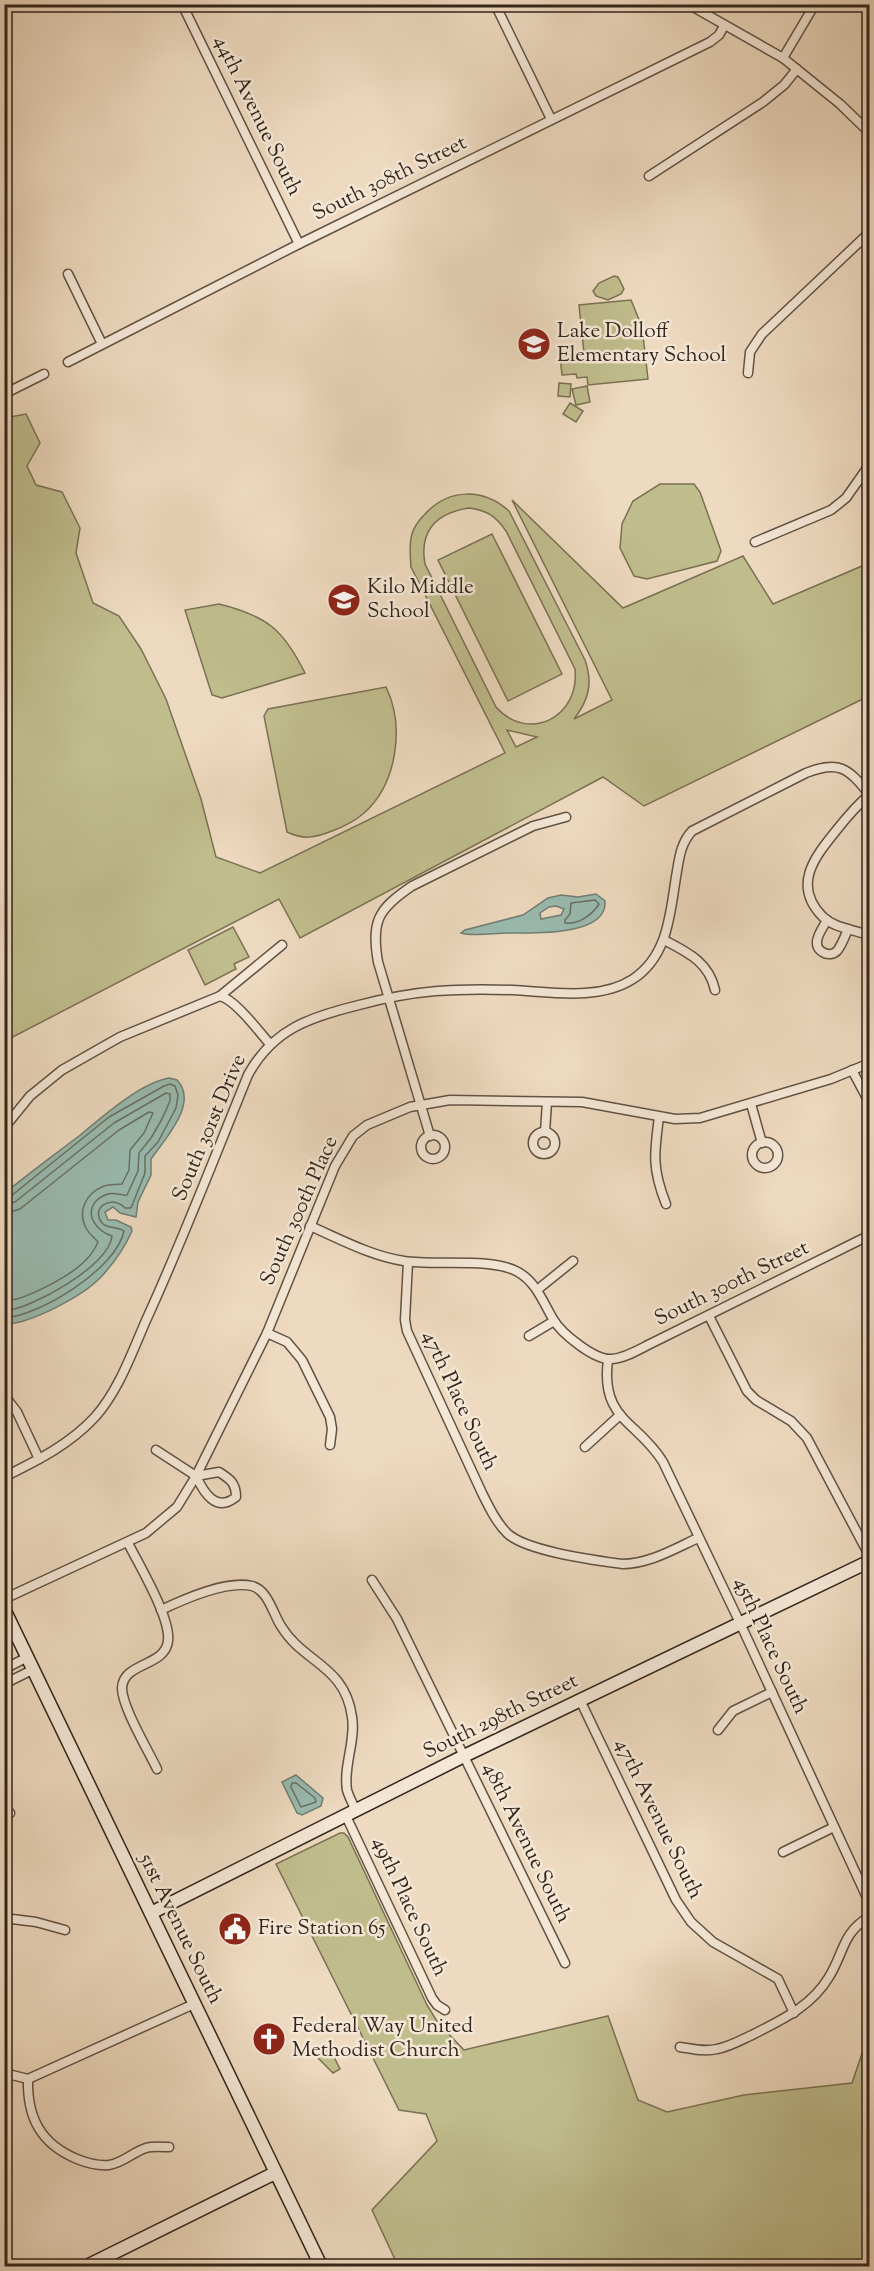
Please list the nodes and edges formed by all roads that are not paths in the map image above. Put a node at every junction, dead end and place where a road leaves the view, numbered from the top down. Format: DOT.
graph roads {
  1 [pos="182,4"];
  2 [pos="495,4"];
  3 [pos="688,4"];
  4 [pos="815,4"];
  5 [pos="724,26"];
  6 [pos="783,58"];
  7 [pos="797,69"];
  8 [pos="551,120"];
  9 [pos="870,134"];
  10 [pos="649,176"];
  11 [pos="870,232"];
  12 [pos="299,244"];
  13 [pos="68,274"];
  14 [pos="102,344"];
  15 [pos="68,362"];
  16 [pos="44,374"];
  17 [pos="748,374"];
  18 [pos="4,394"];
  19 [pos="870,464"];
  20 [pos="755,542"];
  21 [pos="869,794"];
  22 [pos="566,817"];
  23 [pos="827,920"];
  24 [pos="848,929"];
  25 [pos="870,936"];
  26 [pos="664,940"];
  27 [pos="282,945"];
  28 [pos="715,990"];
  29 [pos="220,996"];
  30 [pos="387,997"];
  31 [pos="270,1044"];
  32 [pos="870,1063"];
  33 [pos="852,1070"];
  34 [pos="546,1102"];
  35 [pos="751,1104"];
  36 [pos="870,1104"];
  37 [pos="420,1105"];
  38 [pos="659,1117"];
  39 [pos="4,1128"];
  40 [pos="545,1132"];
  41 [pos="429,1136"];
  42 [pos="762,1143"];
  43 [pos="666,1204"];
  44 [pos="310,1226"];
  45 [pos="870,1235"];
  46 [pos="573,1261"];
  47 [pos="408,1262"];
  48 [pos="537,1290"];
  49 [pos="709,1316"];
  50 [pos="554,1321"];
  51 [pos="267,1333"];
  52 [pos="529,1336"];
  53 [pos="608,1360"];
  54 [pos="4,1395"];
  55 [pos="620,1415"];
  56 [pos="330,1445"];
  57 [pos="585,1447"];
  58 [pos="156,1450"];
  59 [pos="39,1460"];
  60 [pos="196,1476"];
  61 [pos="4,1477"];
  62 [pos="698,1538"];
  63 [pos="128,1543"];
  64 [pos="870,1559"];
  65 [pos="372,1580"];
  66 [pos="4,1599"];
  67 [pos="4,1609"];
  68 [pos="161,1610"];
  69 [pos="740,1623"];
  70 [pos="28,1657"];
  71 [pos="4,1669"];
  72 [pos="34,1669"];
  73 [pos="4,1681"];
  74 [pos="772,1692"];
  75 [pos="580,1700"];
  76 [pos="718,1730"];
  77 [pos="464,1756"];
  78 [pos="157,1768"];
  79 [pos="351,1813"];
  80 [pos="834,1827"];
  81 [pos="783,1852"];
  82 [pos="870,1904"];
  83 [pos="151,1913"];
  84 [pos="870,1914"];
  85 [pos="4,1918"];
  86 [pos="65,1930"];
  87 [pos="565,1963"];
  88 [pos="194,2004"];
  89 [pos="445,2010"];
  90 [pos="794,2013"];
  91 [pos="681,2047"];
  92 [pos="4,2073"];
  93 [pos="28,2079"];
  94 [pos="169,2147"];
  95 [pos="275,2173"];
  96 [pos="87,2266"];
  97 [pos="321,2266"];
  1 -- 12 [label="street, 44th Avenue South"];
  2 -- 8 [label="street"];
  3 -- 5 [label="street"];
  4 -- 6 [label="street"];
  5 -- 6 [label="street"];
  5 -- 8 [label="street, South 308th Street"];
  6 -- 7 [label="street"];
  7 -- 9 [label="street"];
  7 -- 10 [label="street"];
  8 -- 12 [label="street, South 308th Street"];
  11 -- 17 [label="street"];
  12 -- 14 [label="street, South 308th Street"];
  13 -- 14 [label="street"];
  14 -- 15 [label="street, South 308th Street"];
  16 -- 18 [label="street"];
  19 -- 20 [label="street"];
  21 -- 23 [label="street"];
  21 -- 26 [label="street"];
  22 -- 30 [label="street"];
  23 -- 24 [label="street"];
  23 -- 24 [label="street"];
  24 -- 25 [label="street"];
  26 -- 28 [label="street"];
  26 -- 30 [label="street, South 301st Drive"];
  27 -- 29 [label="street"];
  29 -- 31 [label="street"];
  29 -- 39 [label="street"];
  30 -- 31 [label="street, South 301st Drive"];
  30 -- 37 [label="street"];
  31 -- 59 [label="street, South 301st Drive"];
  32 -- 33 [label="street, South 300th Place"];
  33 -- 35 [label="street, South 300th Place"];
  33 -- 36 [label="street"];
  34 -- 37 [label="street, South 300th Place"];
  34 -- 38 [label="street, South 300th Place"];
  34 -- 40 [label="street"];
  35 -- 38 [label="street, South 300th Place"];
  35 -- 42 [label="street"];
  37 -- 41 [label="street"];
  37 -- 44 [label="street, South 300th Place"];
  38 -- 43 [label="street"];
  44 -- 47 [label="street"];
  44 -- 51 [label="street, South 300th Place"];
  45 -- 49 [label="street, South 300th Street"];
  46 -- 48 [label="street"];
  47 -- 48 [label="street"];
  47 -- 62 [label="street, 47th Place South"];
  48 -- 50 [label="street"];
  49 -- 53 [label="street, South 300th Street"];
  49 -- 64 [label="street"];
  50 -- 52 [label="street"];
  50 -- 53 [label="street"];
  51 -- 56 [label="street"];
  51 -- 60 [label="street, South 300th Place"];
  53 -- 55 [label="street, 45th Place South"];
  54 -- 59 [label="street"];
  55 -- 57 [label="street"];
  55 -- 62 [label="street, 45th Place South"];
  58 -- 60 [label="street"];
  59 -- 61 [label="street, South 301st Drive"];
  60 -- 60 [label="street"];
  60 -- 63 [label="street, South 300th Place"];
  62 -- 69 [label="street, 45th Place South"];
  63 -- 66 [label="street, South 300th Place"];
  63 -- 68 [label="street"];
  64 -- 69 [label="street, South 298th Street"];
  65 -- 77 [label="street, 48th Avenue South"];
  67 -- 70 [label="street, 51st Avenue South"];
  68 -- 78 [label="street"];
  68 -- 79 [label="street, 49th Place South"];
  69 -- 74 [label="street, 45th Place South"];
  69 -- 75 [label="street, South 298th Street"];
  70 -- 71 [label="street"];
  70 -- 72 [label="street, 51st Avenue South"];
  72 -- 73 [label="street"];
  72 -- 83 [label="street, 51st Avenue South"];
  74 -- 76 [label="street"];
  74 -- 80 [label="street, 45th Place South"];
  75 -- 77 [label="street, South 298th Street"];
  75 -- 90 [label="street, 47th Avenue South"];
  77 -- 79 [label="street, South 298th Street"];
  77 -- 87 [label="street, 48th Avenue South"];
  79 -- 83 [label="street, South 298th Street"];
  79 -- 89 [label="street, 49th Place South"];
  80 -- 81 [label="street"];
  80 -- 82 [label="street, 45th Place South"];
  83 -- 88 [label="street, 51st Avenue South"];
  84 -- 90 [label="street"];
  85 -- 86 [label="street"];
  88 -- 93 [label="street"];
  88 -- 95 [label="street, 51st Avenue South"];
  90 -- 91 [label="street"];
  92 -- 93 [label="street"];
  93 -- 94 [label="street"];
  95 -- 96 [label="street"];
  95 -- 97 [label="street, 51st Avenue South"];
}
